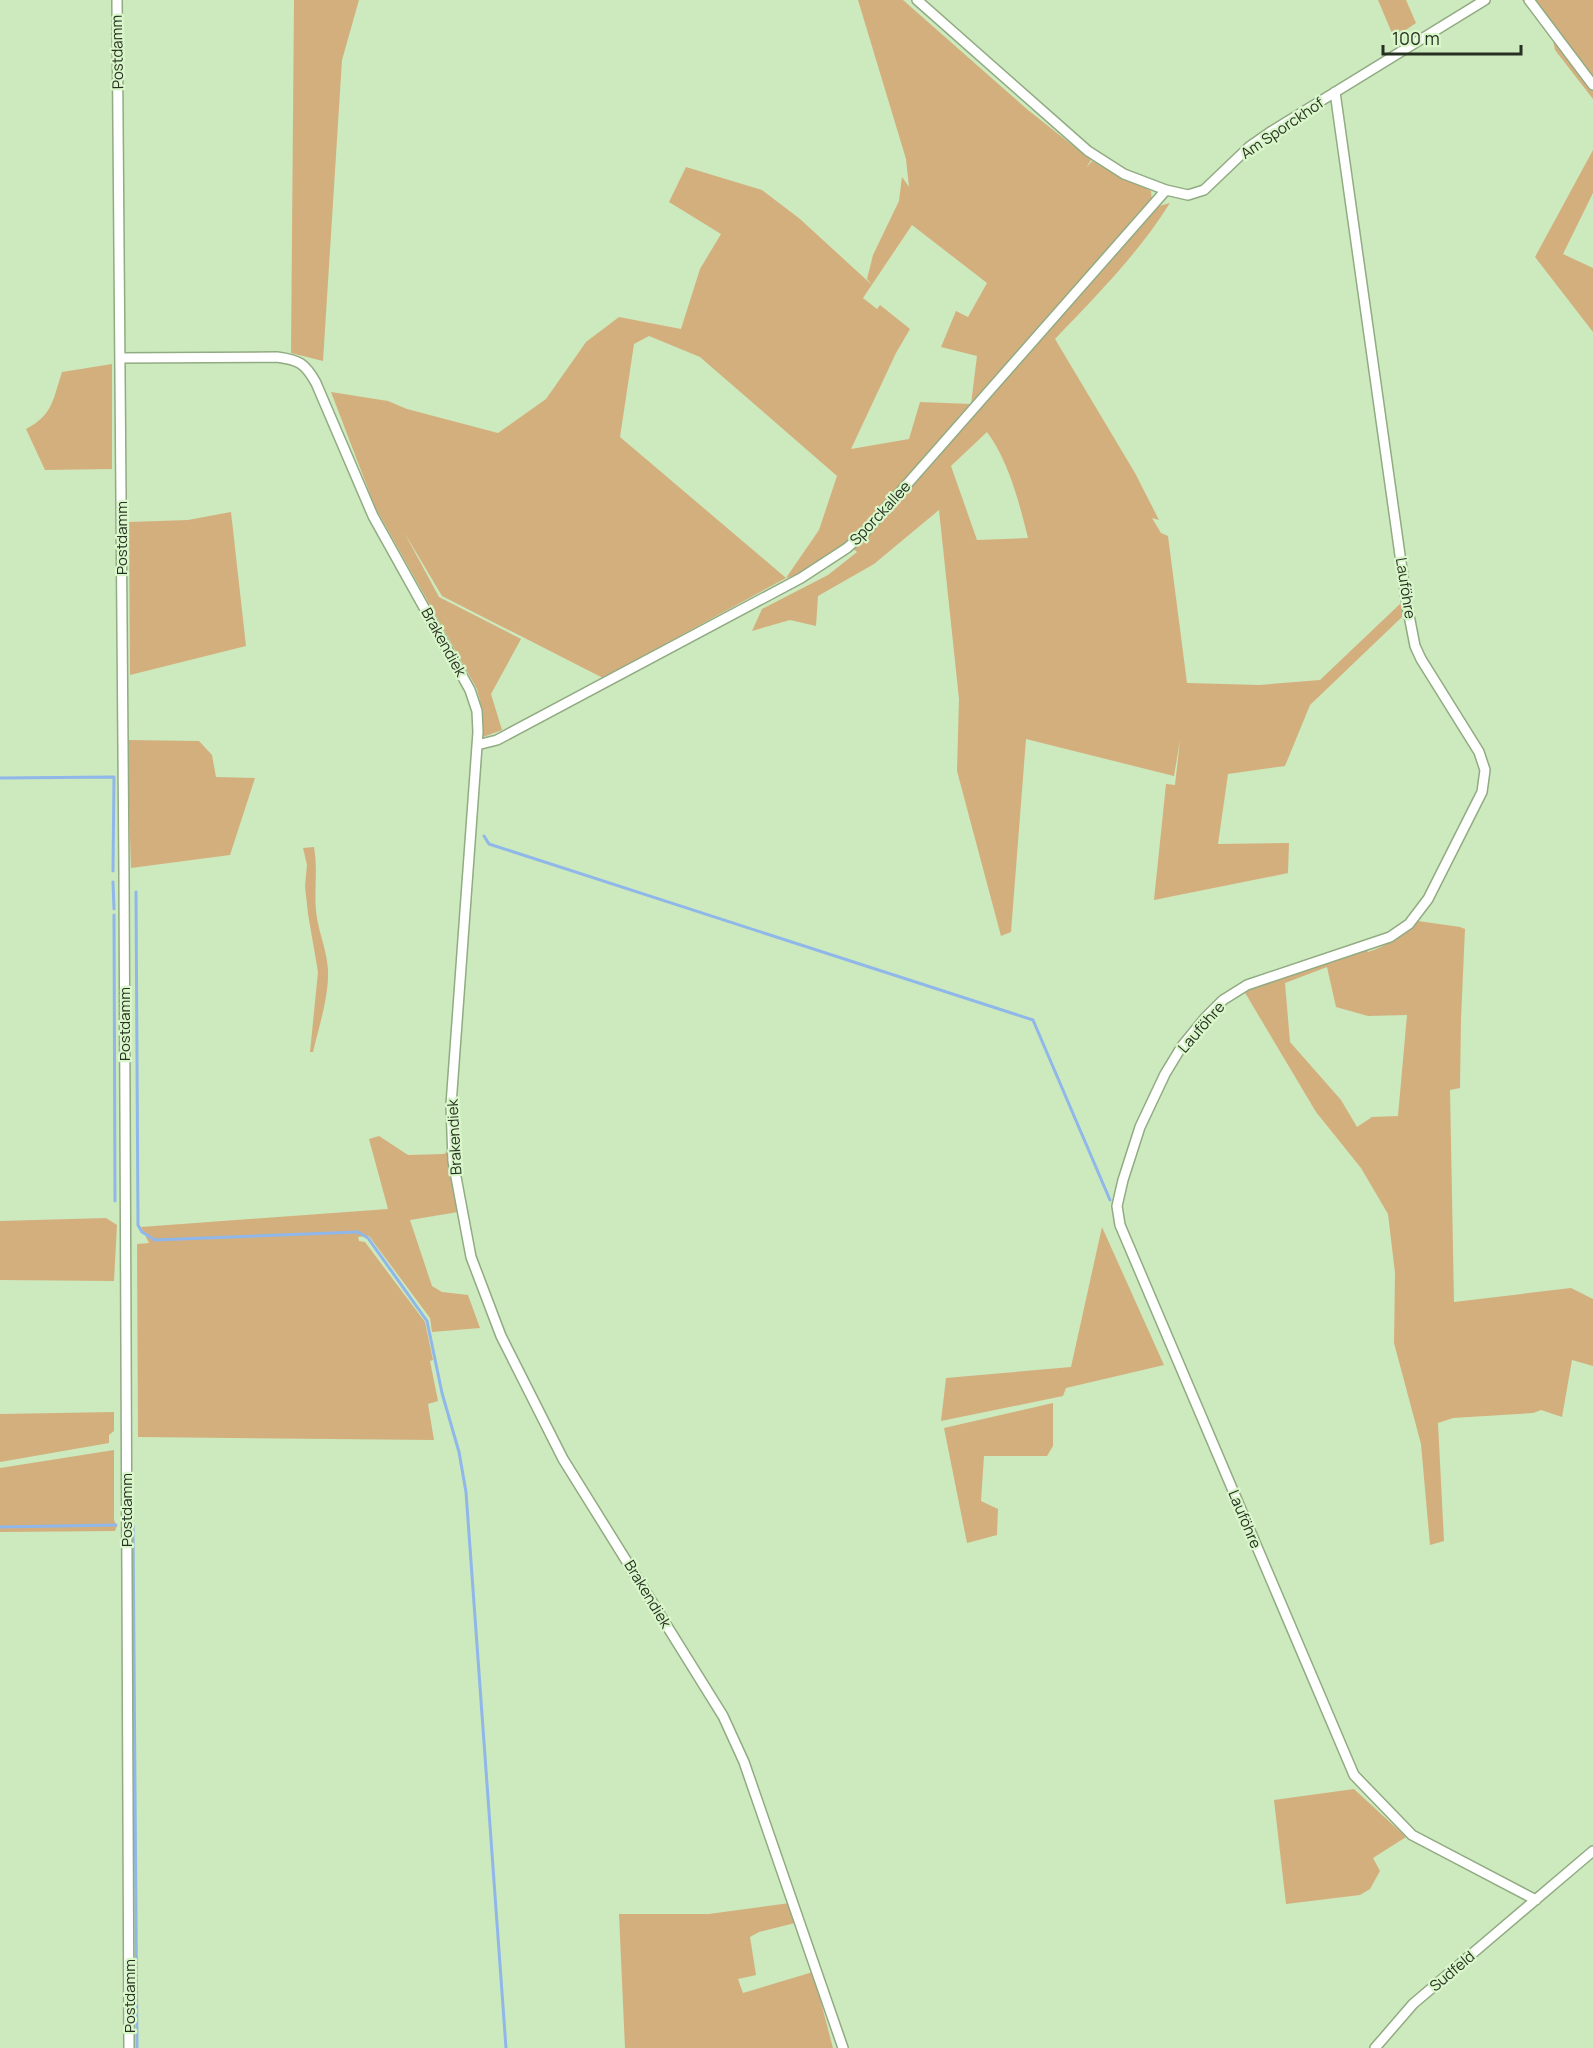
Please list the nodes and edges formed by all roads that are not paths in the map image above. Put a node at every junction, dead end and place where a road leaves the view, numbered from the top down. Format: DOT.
graph roads {
  1 [pos="117,0"];
  2 [pos="917,0"];
  3 [pos="1485,0"];
  4 [pos="1529,0"];
  5 [pos="1593,85"];
  6 [pos="1335,92"];
  7 [pos="1166,190"];
  8 [pos="120,358"];
  9 [pos="477,745"];
  10 [pos="1593,1851"];
  11 [pos="1536,1900"];
  12 [pos="129,2048"];
  13 [pos="843,2048"];
  14 [pos="1375,2048"];
  1 -- 8 [label="street, Postdamm"];
  2 -- 7 [label="street, Am Sporckhof"];
  3 -- 6 [label="street, Am Sporckhof"];
  4 -- 5 [label="street"];
  6 -- 7 [label="street, Am Sporckhof"];
  6 -- 11 [label="street, Lauföhre"];
  7 -- 9 [label="street, Sporckallee"];
  8 -- 9 [label="street, Brakendiek"];
  8 -- 12 [label="street, Postdamm"];
  9 -- 13 [label="street, Brakendiek"];
  10 -- 11 [label="street, Sudfeld"];
  11 -- 14 [label="street, Sudfeld"];
}
